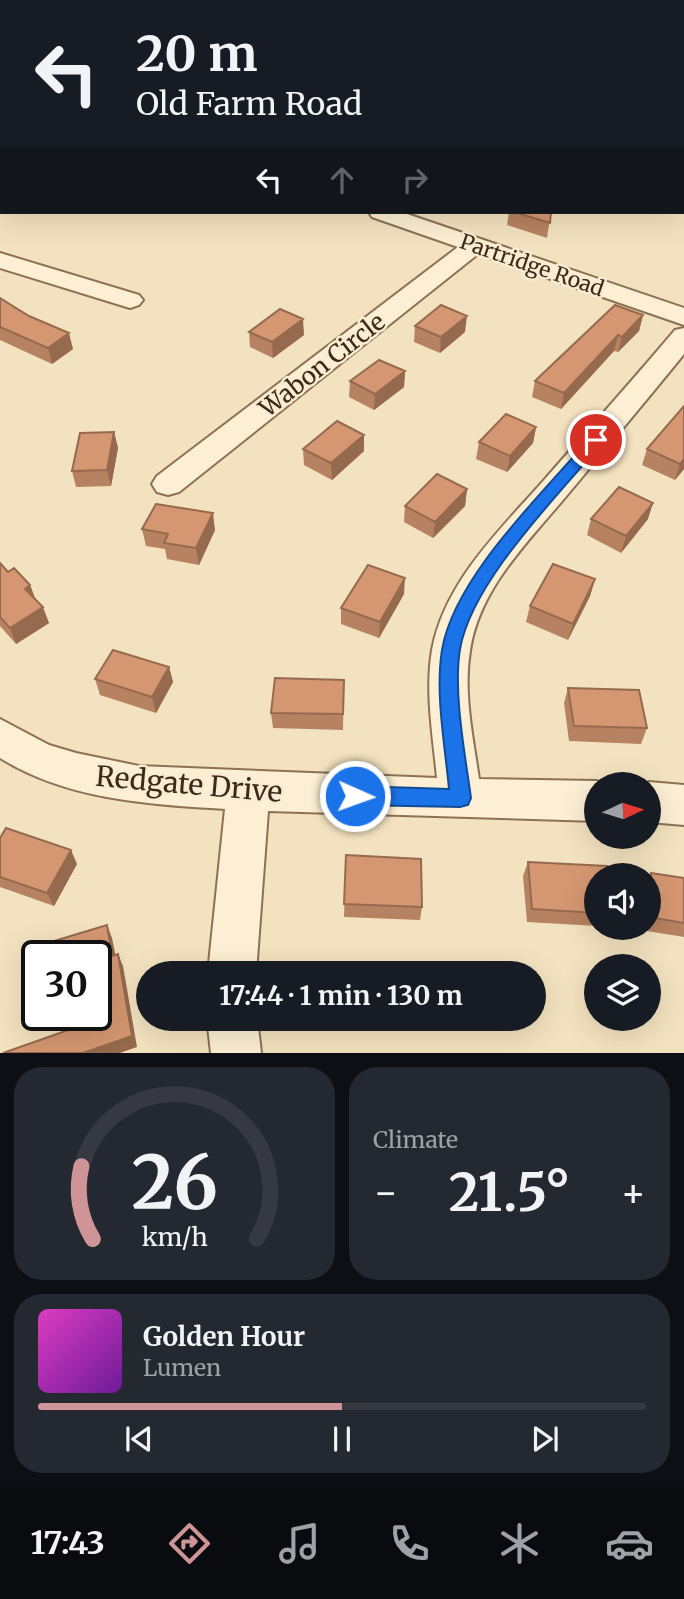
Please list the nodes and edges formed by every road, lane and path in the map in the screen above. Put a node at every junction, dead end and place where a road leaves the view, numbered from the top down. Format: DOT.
graph roads {
  1 [pos="386,214"];
  2 [pos="475,245"];
  3 [pos="0,260"];
  4 [pos="130,300"];
  5 [pos="684,317"];
  6 [pos="684,336"];
  7 [pos="168,484"];
  8 [pos="0,737"];
  9 [pos="248,791"];
  10 [pos="460,798"];
  11 [pos="584,801"];
  12 [pos="662,803"];
  13 [pos="684,805"];
  14 [pos="233,961"];
  15 [pos="233,1031"];
  16 [pos="236,1053"];
  1 -- 2 [label="street, Partridge Road"];
  2 -- 5 [label="street, Partridge Road"];
  2 -- 7 [label="street, Wabon Circle"];
  3 -- 4 [label="street"];
  6 -- 10 [label="street"];
  8 -- 9 [label="street, Redgate Drive"];
  9 -- 10 [label="street, Redgate Drive"];
  9 -- 14 [label="street"];
  10 -- 11 [label="street, Redgate Drive"];
  12 -- 13 [label="street"];
  15 -- 16 [label="street"];
}
